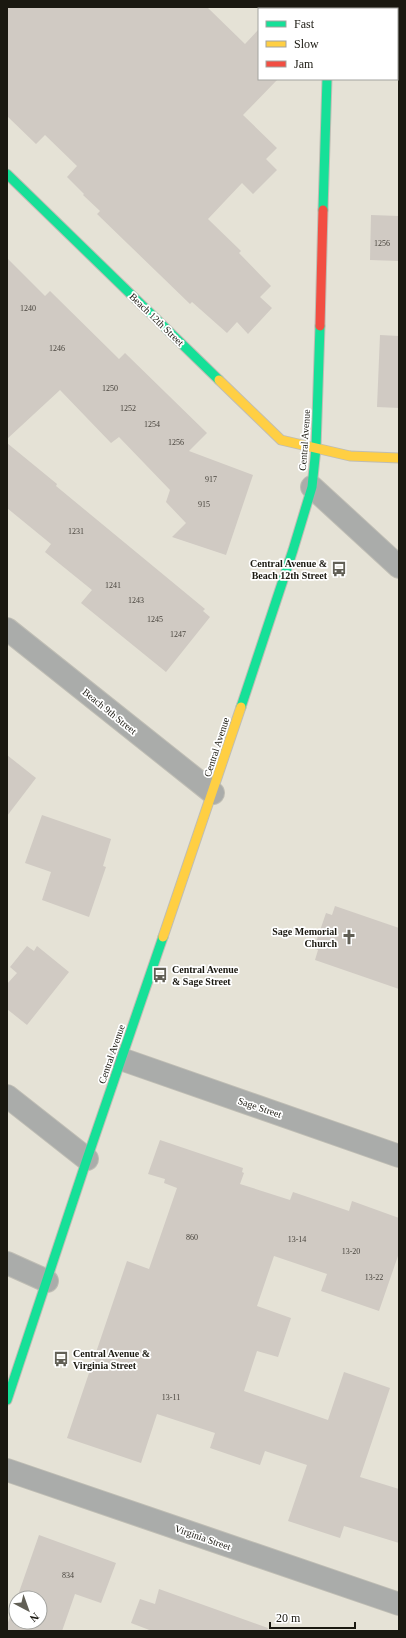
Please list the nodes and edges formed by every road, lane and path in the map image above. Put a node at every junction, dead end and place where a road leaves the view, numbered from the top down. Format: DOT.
graph roads {
  1 [pos="327,80"];
  2 [pos="7,174"];
  3 [pos="316,448"];
  4 [pos="399,458"];
  5 [pos="312,487"];
  6 [pos="399,567"];
  7 [pos="7,629"];
  8 [pos="213,793"];
  9 [pos="121,1059"];
  10 [pos="7,1096"];
  11 [pos="399,1156"];
  12 [pos="87,1159"];
  13 [pos="7,1263"];
  14 [pos="47,1281"];
  15 [pos="7,1400"];
  16 [pos="7,1470"];
  17 [pos="399,1604"];
  1 -- 3 [label="street, Central Avenue"];
  2 -- 3 [label="street, Beach 12th Street"];
  3 -- 4 [label="street, Beach 12th Street"];
  3 -- 5 [label="street, Central Avenue"];
  5 -- 6 [label="street"];
  5 -- 8 [label="street, Central Avenue"];
  7 -- 8 [label="street, Beach 9th Street"];
  8 -- 9 [label="street, Central Avenue"];
  9 -- 11 [label="street, Sage Street"];
  9 -- 12 [label="street, Central Avenue"];
  10 -- 12 [label="street"];
  12 -- 14 [label="street, Central Avenue"];
  13 -- 14 [label="street"];
  14 -- 15 [label="street, Central Avenue"];
  16 -- 17 [label="street, Virginia Street"];
}
